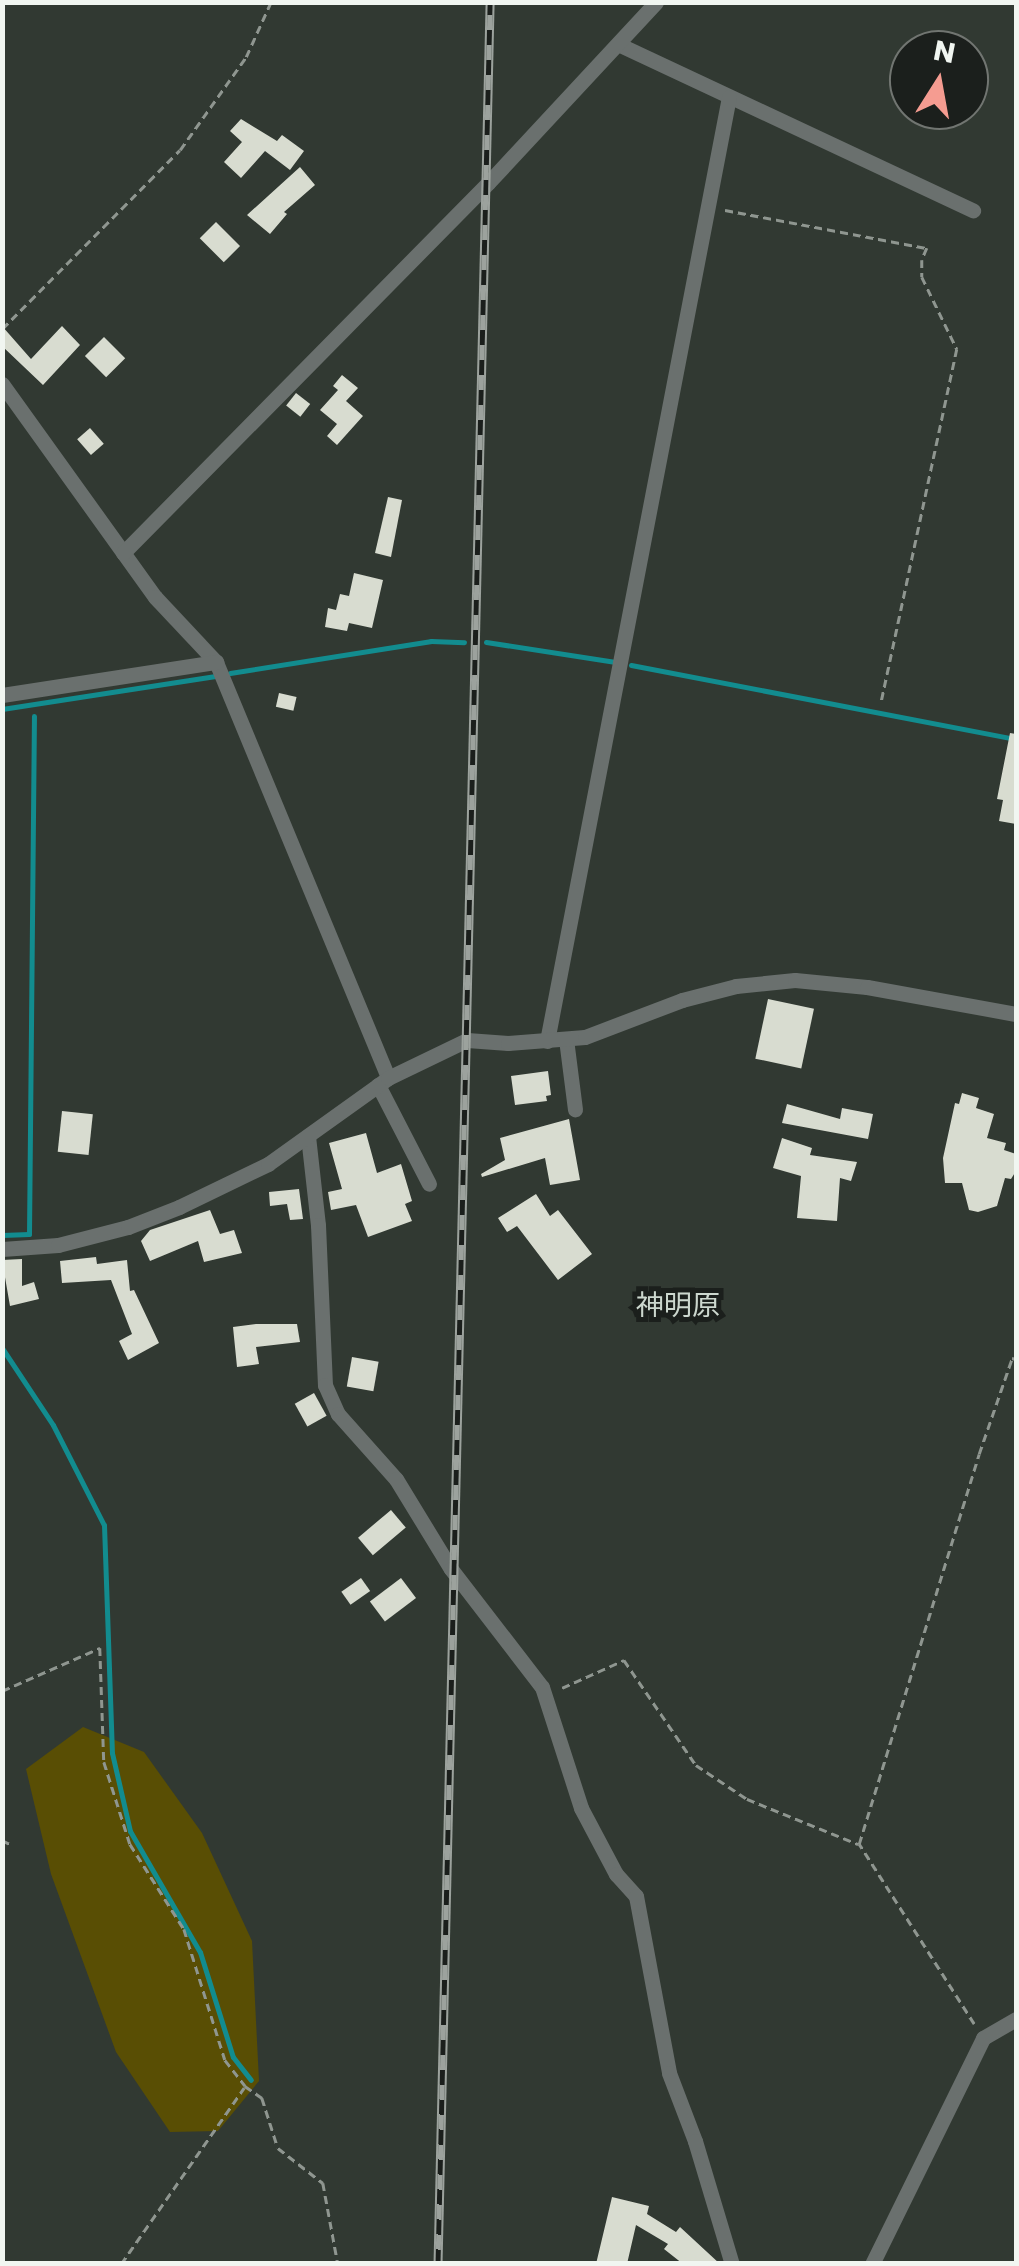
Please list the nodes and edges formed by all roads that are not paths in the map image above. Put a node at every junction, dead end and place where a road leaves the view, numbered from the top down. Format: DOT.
graph roads {
  1 [pos="656,2"];
  2 [pos="620,44"];
  3 [pos="729,98"];
  4 [pos="973,210"];
  5 [pos="2,384"];
  6 [pos="123,553"];
  7 [pos="216,662"];
  8 [pos="2,695"];
  9 [pos="1016,1014"];
  10 [pos="566,1039"];
  11 [pos="548,1040"];
  12 [pos="383,1082"];
  13 [pos="575,1109"];
  14 [pos="308,1136"];
  15 [pos="429,1184"];
  16 [pos="2,1249"];
  17 [pos="1016,2019"];
  18 [pos="732,2264"];
  19 [pos="872,2264"];
  1 -- 2 [label="street"];
  2 -- 3 [label="street"];
  2 -- 6 [label="street"];
  3 -- 4 [label="street"];
  3 -- 11 [label="street"];
  5 -- 6 [label="street"];
  6 -- 7 [label="street"];
  7 -- 8 [label="street"];
  7 -- 12 [label="street"];
  9 -- 10 [label="street"];
  10 -- 11 [label="street"];
  10 -- 13 [label="street"];
  11 -- 12 [label="street"];
  12 -- 14 [label="street"];
  12 -- 15 [label="street"];
  14 -- 16 [label="street"];
  14 -- 18 [label="street"];
  17 -- 19 [label="street"];
}
